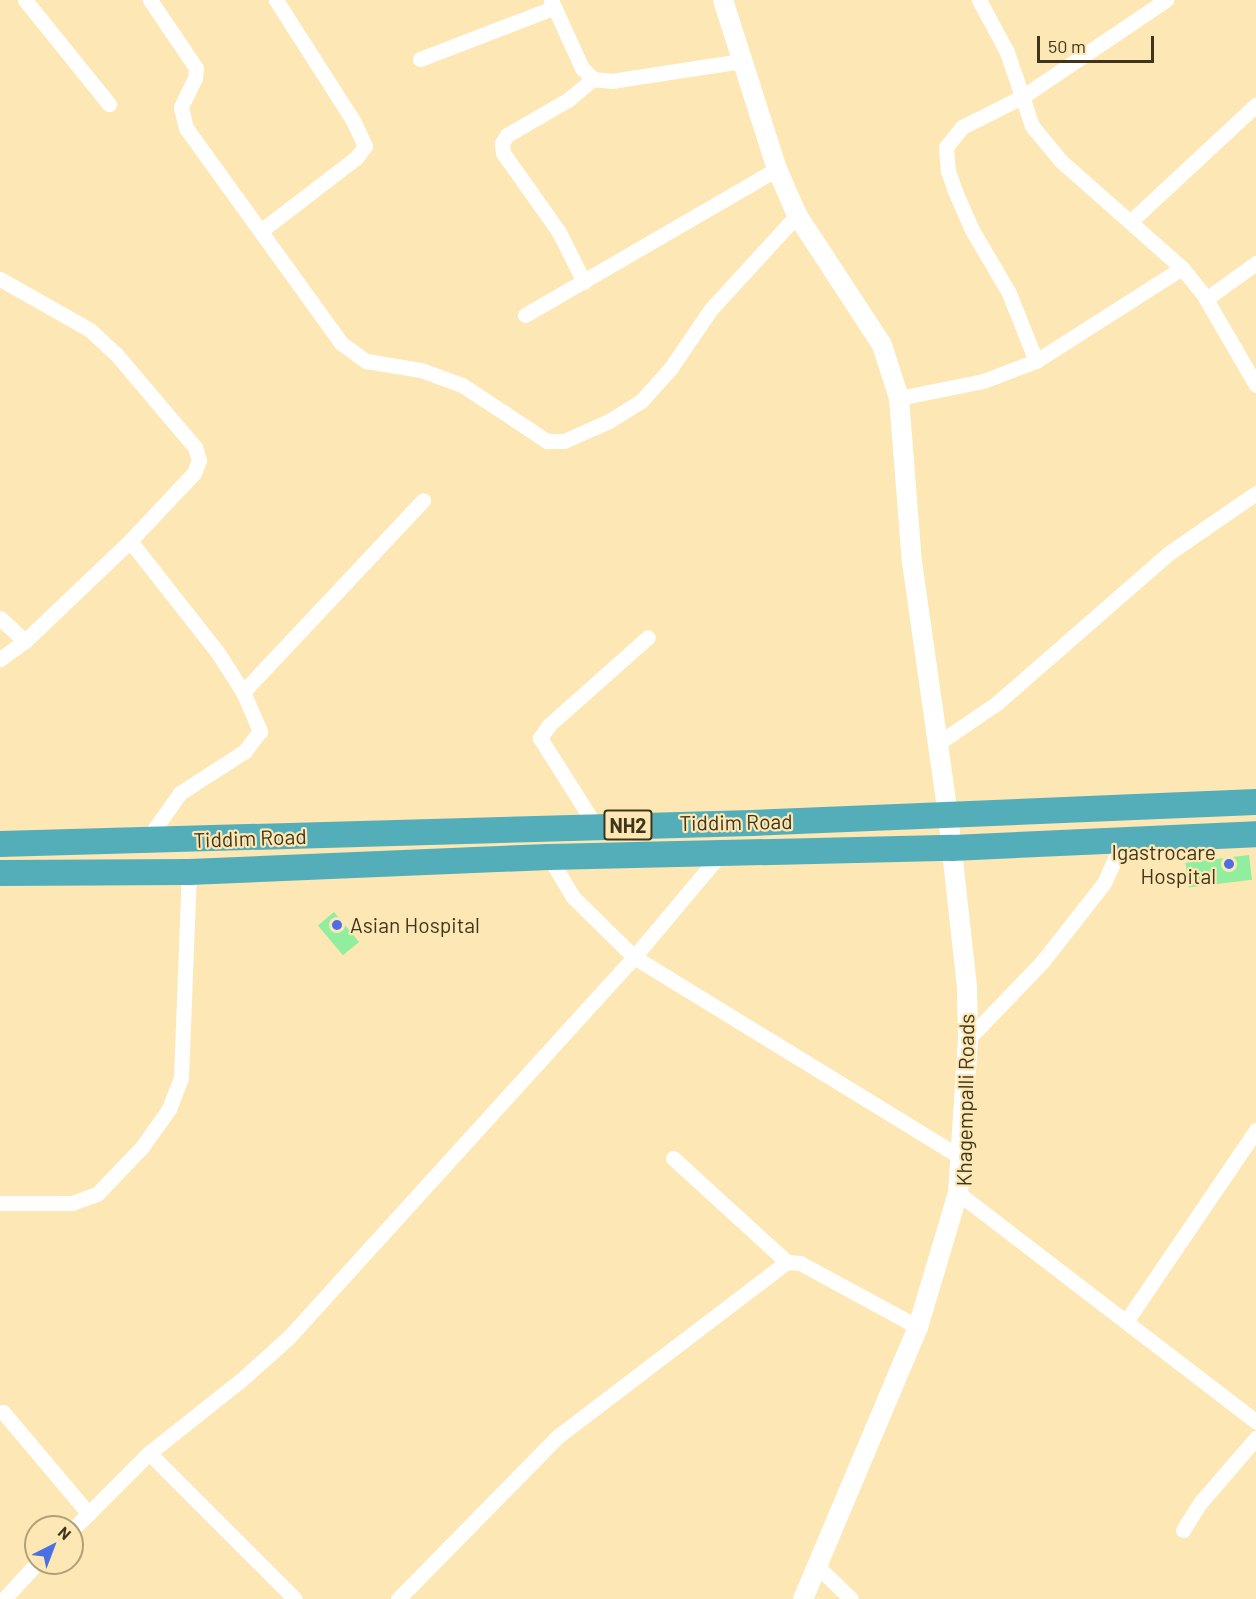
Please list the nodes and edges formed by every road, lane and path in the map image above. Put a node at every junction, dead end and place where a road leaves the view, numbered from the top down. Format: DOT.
graph roads {
  1 [pos="25,0"];
  2 [pos="150,0"];
  3 [pos="276,0"];
  4 [pos="723,0"];
  5 [pos="979,0"];
  6 [pos="1166,0"];
  7 [pos="552,4"];
  8 [pos="420,58"];
  9 [pos="741,61"];
  10 [pos="593,79"];
  11 [pos="1022,97"];
  12 [pos="109,104"];
  13 [pos="1256,105"];
  14 [pos="777,169"];
  15 [pos="796,215"];
  16 [pos="1131,221"];
  17 [pos="262,230"];
  18 [pos="1256,264"];
  19 [pos="1182,268"];
  20 [pos="0,279"];
  21 [pos="584,282"];
  22 [pos="1206,299"];
  23 [pos="525,315"];
  24 [pos="1036,361"];
  25 [pos="1256,385"];
  26 [pos="900,398"];
  27 [pos="1256,493"];
  28 [pos="423,500"];
  29 [pos="130,542"];
  30 [pos="0,618"];
  31 [pos="648,637"];
  32 [pos="25,640"];
  33 [pos="0,659"];
  34 [pos="243,692"];
  35 [pos="937,744"];
  36 [pos="1256,802"];
  37 [pos="948,815"];
  38 [pos="595,825"];
  39 [pos="1256,834"];
  40 [pos="146,841"];
  41 [pos="1123,841"];
  42 [pos="0,844"];
  43 [pos="952,848"];
  44 [pos="722,852"];
  45 [pos="549,857"];
  46 [pos="189,872"];
  47 [pos="0,873"];
  48 [pos="634,957"];
  49 [pos="968,1039"];
  50 [pos="1256,1130"];
  51 [pos="673,1158"];
  52 [pos="963,1159"];
  53 [pos="958,1193"];
  54 [pos="0,1203"];
  55 [pos="788,1262"];
  56 [pos="1127,1320"];
  57 [pos="918,1327"];
  58 [pos="3,1412"];
  59 [pos="1256,1422"];
  60 [pos="1256,1438"];
  61 [pos="149,1453"];
  62 [pos="89,1514"];
  63 [pos="84,1519"];
  64 [pos="1183,1530"];
  65 [pos="817,1566"];
  66 [pos="26,1575"];
  67 [pos="4,1599"];
  68 [pos="295,1599"];
  69 [pos="398,1599"];
  70 [pos="803,1599"];
  71 [pos="851,1599"];
  1 -- 12 [label="street"];
  2 -- 17 [label="street"];
  3 -- 17 [label="street"];
  4 -- 9 [label="street, Khagempalli Roads"];
  5 -- 11 [label="street"];
  6 -- 11 [label="street"];
  7 -- 8 [label="street"];
  7 -- 10 [label="street"];
  9 -- 10 [label="street"];
  9 -- 14 [label="street, Khagempalli Roads"];
  10 -- 21 [label="street"];
  11 -- 16 [label="street"];
  11 -- 24 [label="street"];
  13 -- 16 [label="street"];
  14 -- 15 [label="street, Khagempalli Roads"];
  14 -- 21 [label="street"];
  15 -- 17 [label="street"];
  15 -- 26 [label="street, Khagempalli Roads"];
  16 -- 19 [label="street"];
  18 -- 22 [label="street"];
  19 -- 22 [label="street"];
  19 -- 24 [label="street"];
  20 -- 29 [label="street"];
  21 -- 23 [label="street"];
  22 -- 25 [label="street"];
  24 -- 26 [label="street"];
  26 -- 35 [label="street, Khagempalli Roads"];
  27 -- 35 [label="street"];
  28 -- 34 [label="street"];
  29 -- 32 [label="street"];
  29 -- 34 [label="street"];
  30 -- 32 [label="street"];
  31 -- 38 [label="street"];
  32 -- 33 [label="street"];
  34 -- 40 [label="street"];
  35 -- 37 [label="street, Khagempalli Roads"];
  36 -- 37 [label="highway, Tiddim Road / NH2"];
  37 -- 38 [label="highway, Tiddim Road / NH2"];
  37 -- 43 [label="street, Khagempalli Roads"];
  38 -- 40 [label="highway, Tiddim Road / NH2"];
  39 -- 41 [label="highway, Tiddim Road / NH2"];
  40 -- 42 [label="highway, Tiddim Road / NH2"];
  41 -- 43 [label="highway, Tiddim Road / NH2"];
  41 -- 49 [label="street"];
  43 -- 44 [label="highway, Tiddim Road / NH2"];
  43 -- 49 [label="street, Khagempalli Roads"];
  44 -- 45 [label="highway, Tiddim Road / NH2"];
  44 -- 48 [label="street"];
  45 -- 46 [label="highway, Tiddim Road / NH2"];
  45 -- 48 [label="street"];
  46 -- 47 [label="highway, Tiddim Road / NH2"];
  46 -- 54 [label="street"];
  48 -- 52 [label="street"];
  48 -- 61 [label="street"];
  49 -- 52 [label="street, Khagempalli Roads"];
  50 -- 56 [label="street"];
  51 -- 55 [label="street"];
  52 -- 53 [label="street, Khagempalli Roads"];
  53 -- 56 [label="street, Khagempalli Roads"];
  53 -- 57 [label="street"];
  55 -- 57 [label="street"];
  55 -- 69 [label="street"];
  56 -- 59 [label="street, Khagempalli Roads"];
  57 -- 65 [label="street"];
  58 -- 62 [label="street"];
  60 -- 64 [label="street"];
  61 -- 62 [label="street"];
  61 -- 68 [label="street"];
  62 -- 63 [label="street"];
  65 -- 70 [label="street"];
  65 -- 71 [label="street"];
  66 -- 67 [label="street"];
}
